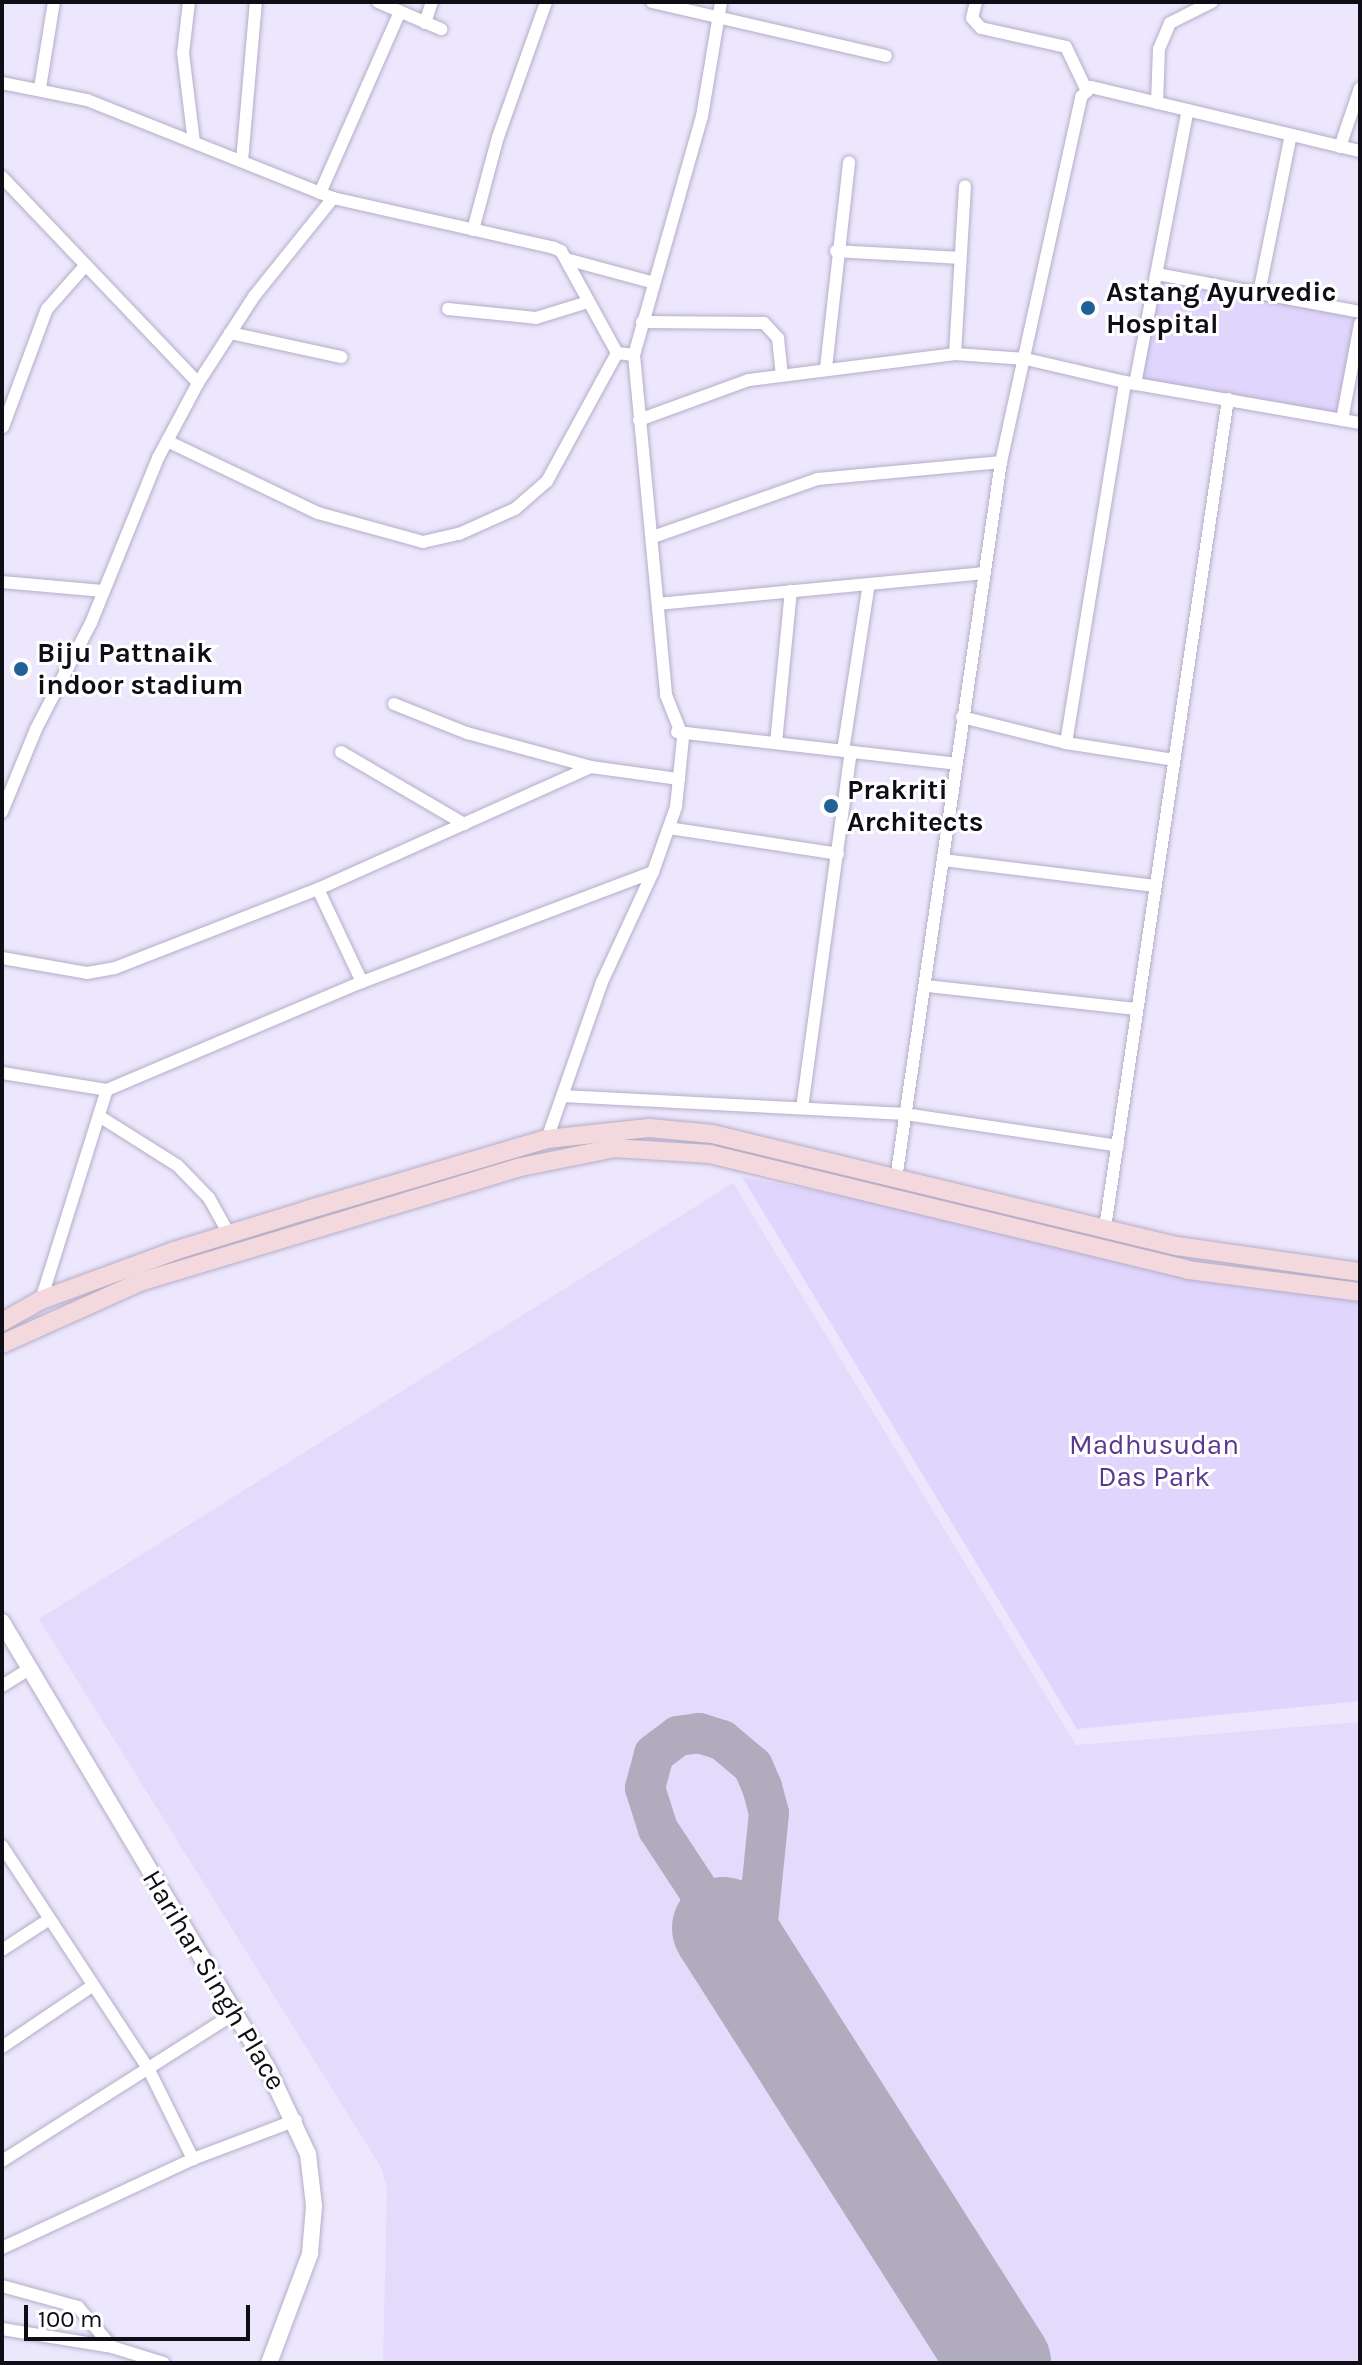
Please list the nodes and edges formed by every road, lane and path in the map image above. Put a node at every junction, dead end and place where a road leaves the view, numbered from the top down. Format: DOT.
graph roads {
  1 [pos="54,2"];
  2 [pos="189,2"];
  3 [pos="256,2"];
  4 [pos="378,2"];
  5 [pos="432,2"];
  6 [pos="546,2"];
  7 [pos="652,2"];
  8 [pos="976,2"];
  9 [pos="1212,2"];
  10 [pos="720,8"];
  11 [pos="400,12"];
  12 [pos="425,23"];
  13 [pos="441,29"];
  14 [pos="886,56"];
  15 [pos="2,83"];
  16 [pos="40,88"];
  17 [pos="1360,88"];
  18 [pos="1087,91"];
  19 [pos="1157,103"];
  20 [pos="1188,110"];
  21 [pos="1291,135"];
  22 [pos="194,142"];
  23 [pos="1340,147"];
  24 [pos="1360,151"];
  25 [pos="242,161"];
  26 [pos="849,162"];
  27 [pos="2,177"];
  28 [pos="965,186"];
  29 [pos="320,193"];
  30 [pos="333,198"];
  31 [pos="473,230"];
  32 [pos="836,251"];
  33 [pos="960,258"];
  34 [pos="566,259"];
  35 [pos="84,267"];
  36 [pos="1157,274"];
  37 [pos="651,282"];
  38 [pos="1259,293"];
  39 [pos="588,302"];
  40 [pos="448,309"];
  41 [pos="1360,312"];
  42 [pos="642,322"];
  43 [pos="1360,324"];
  44 [pos="230,333"];
  45 [pos="617,353"];
  46 [pos="955,354"];
  47 [pos="634,355"];
  48 [pos="341,357"];
  49 [pos="1026,359"];
  50 [pos="826,368"];
  51 [pos="782,374"];
  52 [pos="198,383"];
  53 [pos="1130,383"];
  54 [pos="1228,399"];
  55 [pos="639,420"];
  56 [pos="1342,420"];
  57 [pos="1360,423"];
  58 [pos="3,427"];
  59 [pos="167,441"];
  60 [pos="1001,462"];
  61 [pos="653,537"];
  62 [pos="985,573"];
  63 [pos="2,582"];
  64 [pos="869,584"];
  65 [pos="103,591"];
  66 [pos="791,591"];
  67 [pos="658,604"];
  68 [pos="394,704"];
  69 [pos="962,717"];
  70 [pos="677,732"];
  71 [pos="776,743"];
  72 [pos="1066,743"];
  73 [pos="847,751"];
  74 [pos="341,752"];
  75 [pos="1174,760"];
  76 [pos="956,764"];
  77 [pos="591,767"];
  78 [pos="679,779"];
  79 [pos="8,781"];
  80 [pos="2,812"];
  81 [pos="464,824"];
  82 [pos="669,828"];
  83 [pos="838,854"];
  84 [pos="943,860"];
  85 [pos="653,872"];
  86 [pos="1155,886"];
  87 [pos="318,889"];
  88 [pos="2,958"];
  89 [pos="362,982"];
  90 [pos="927,986"];
  91 [pos="1137,1009"];
  92 [pos="2,1073"];
  93 [pos="107,1090"];
  94 [pos="564,1096"];
  95 [pos="802,1108"];
  96 [pos="905,1114"];
  97 [pos="99,1116"];
  98 [pos="547,1139"];
  99 [pos="1118,1146"];
  100 [pos="896,1179"];
  101 [pos="1105,1228"];
  102 [pos="229,1234"];
  103 [pos="1360,1272"];
  104 [pos="1360,1292"];
  105 [pos="41,1300"];
  106 [pos="2,1322"];
  107 [pos="2,1344"];
  108 [pos="2,1622"];
  109 [pos="29,1669"];
  110 [pos="2,1686"];
  111 [pos="3,1849"];
  112 [pos="48,1920"];
  113 [pos="2,1950"];
  114 [pos="92,1986"];
  115 [pos="235,2013"];
  116 [pos="2,2047"];
  117 [pos="148,2068"];
  118 [pos="296,2120"];
  119 [pos="193,2159"];
  120 [pos="2,2161"];
  121 [pos="4,2244"];
  122 [pos="2,2286"];
  123 [pos="2,2329"];
  124 [pos="112,2347"];
  125 [pos="164,2363"];
  126 [pos="269,2363"];
  1 -- 16 [label="street"];
  2 -- 22 [label="street"];
  3 -- 25 [label="street"];
  4 -- 11 [label="street"];
  5 -- 12 [label="street"];
  6 -- 31 [label="street"];
  7 -- 10 [label="street"];
  8 -- 18 [label="street"];
  9 -- 19 [label="street"];
  10 -- 14 [label="street"];
  10 -- 37 [label="street"];
  11 -- 12 [label="street"];
  11 -- 29 [label="street"];
  12 -- 13 [label="street"];
  15 -- 16 [label="street"];
  16 -- 22 [label="street"];
  17 -- 23 [label="street"];
  18 -- 19 [label="street"];
  18 -- 49 [label="street"];
  19 -- 20 [label="street"];
  20 -- 21 [label="street"];
  20 -- 36 [label="street"];
  21 -- 23 [label="street"];
  21 -- 38 [label="street"];
  22 -- 25 [label="street"];
  23 -- 24 [label="street"];
  25 -- 29 [label="street"];
  26 -- 32 [label="street"];
  27 -- 35 [label="street"];
  28 -- 33 [label="street"];
  29 -- 30 [label="street"];
  30 -- 31 [label="street"];
  30 -- 44 [label="street"];
  31 -- 34 [label="street"];
  32 -- 33 [label="street"];
  32 -- 50 [label="street"];
  33 -- 46 [label="street"];
  34 -- 37 [label="street"];
  34 -- 39 [label="street"];
  35 -- 52 [label="street"];
  35 -- 58 [label="street"];
  36 -- 38 [label="street"];
  36 -- 53 [label="street"];
  37 -- 42 [label="street"];
  38 -- 41 [label="street"];
  39 -- 40 [label="street"];
  39 -- 45 [label="street"];
  42 -- 47 [label="street"];
  42 -- 51 [label="street"];
  43 -- 56 [label="street"];
  44 -- 48 [label="street"];
  44 -- 52 [label="street"];
  45 -- 47 [label="street"];
  45 -- 59 [label="street"];
  46 -- 49 [label="street"];
  46 -- 50 [label="street"];
  47 -- 55 [label="street"];
  49 -- 53 [label="street"];
  49 -- 60 [label="street"];
  50 -- 51 [label="street"];
  51 -- 55 [label="street"];
  52 -- 59 [label="street"];
  53 -- 54 [label="street"];
  53 -- 72 [label="street"];
  54 -- 56 [label="street"];
  54 -- 75 [label="street"];
  55 -- 61 [label="street"];
  56 -- 57 [label="street"];
  59 -- 65 [label="street"];
  60 -- 61 [label="street"];
  60 -- 62 [label="street"];
  61 -- 67 [label="street"];
  62 -- 64 [label="street"];
  62 -- 69 [label="street"];
  63 -- 65 [label="street"];
  64 -- 66 [label="street"];
  64 -- 73 [label="street"];
  65 -- 79 [label="street"];
  66 -- 67 [label="street"];
  66 -- 71 [label="street"];
  67 -- 70 [label="street"];
  68 -- 77 [label="street"];
  69 -- 72 [label="street"];
  69 -- 76 [label="street"];
  70 -- 71 [label="street"];
  70 -- 78 [label="street"];
  71 -- 73 [label="street"];
  72 -- 75 [label="street"];
  73 -- 76 [label="street"];
  73 -- 83 [label="street"];
  74 -- 81 [label="street"];
  75 -- 86 [label="street"];
  76 -- 84 [label="street"];
  77 -- 78 [label="street"];
  77 -- 81 [label="street"];
  78 -- 82 [label="street"];
  79 -- 80 [label="street"];
  81 -- 87 [label="street"];
  82 -- 83 [label="street"];
  82 -- 85 [label="street"];
  83 -- 95 [label="street"];
  84 -- 86 [label="street"];
  84 -- 90 [label="street"];
  85 -- 89 [label="street"];
  85 -- 94 [label="street"];
  86 -- 91 [label="street"];
  87 -- 88 [label="street"];
  87 -- 89 [label="street"];
  89 -- 93 [label="street"];
  90 -- 91 [label="street"];
  90 -- 96 [label="street"];
  91 -- 99 [label="street"];
  92 -- 93 [label="street"];
  93 -- 97 [label="street"];
  94 -- 95 [label="street"];
  94 -- 98 [label="street"];
  95 -- 96 [label="street"];
  96 -- 99 [label="street"];
  96 -- 100 [label="street"];
  97 -- 102 [label="street"];
  97 -- 105 [label="street"];
  98 -- 100 [label="main road"];
  98 -- 102 [label="main road"];
  99 -- 101 [label="street"];
  100 -- 101 [label="main road"];
  101 -- 103 [label="main road"];
  102 -- 105 [label="main road"];
  104 -- 107 [label="main road"];
  105 -- 106 [label="main road"];
  108 -- 109 [label="street, Harihar Singh Place"];
  109 -- 110 [label="street"];
  109 -- 115 [label="street, Harihar Singh Place"];
  111 -- 112 [label="street"];
  112 -- 113 [label="street"];
  112 -- 114 [label="street"];
  114 -- 116 [label="street"];
  114 -- 117 [label="street"];
  115 -- 117 [label="street"];
  115 -- 118 [label="street, Harihar Singh Place"];
  117 -- 119 [label="street"];
  117 -- 120 [label="street"];
  118 -- 119 [label="street"];
  118 -- 126 [label="street, Harihar Singh Place"];
  119 -- 121 [label="street"];
  122 -- 124 [label="street"];
  123 -- 124 [label="street"];
  124 -- 125 [label="street"];
}
